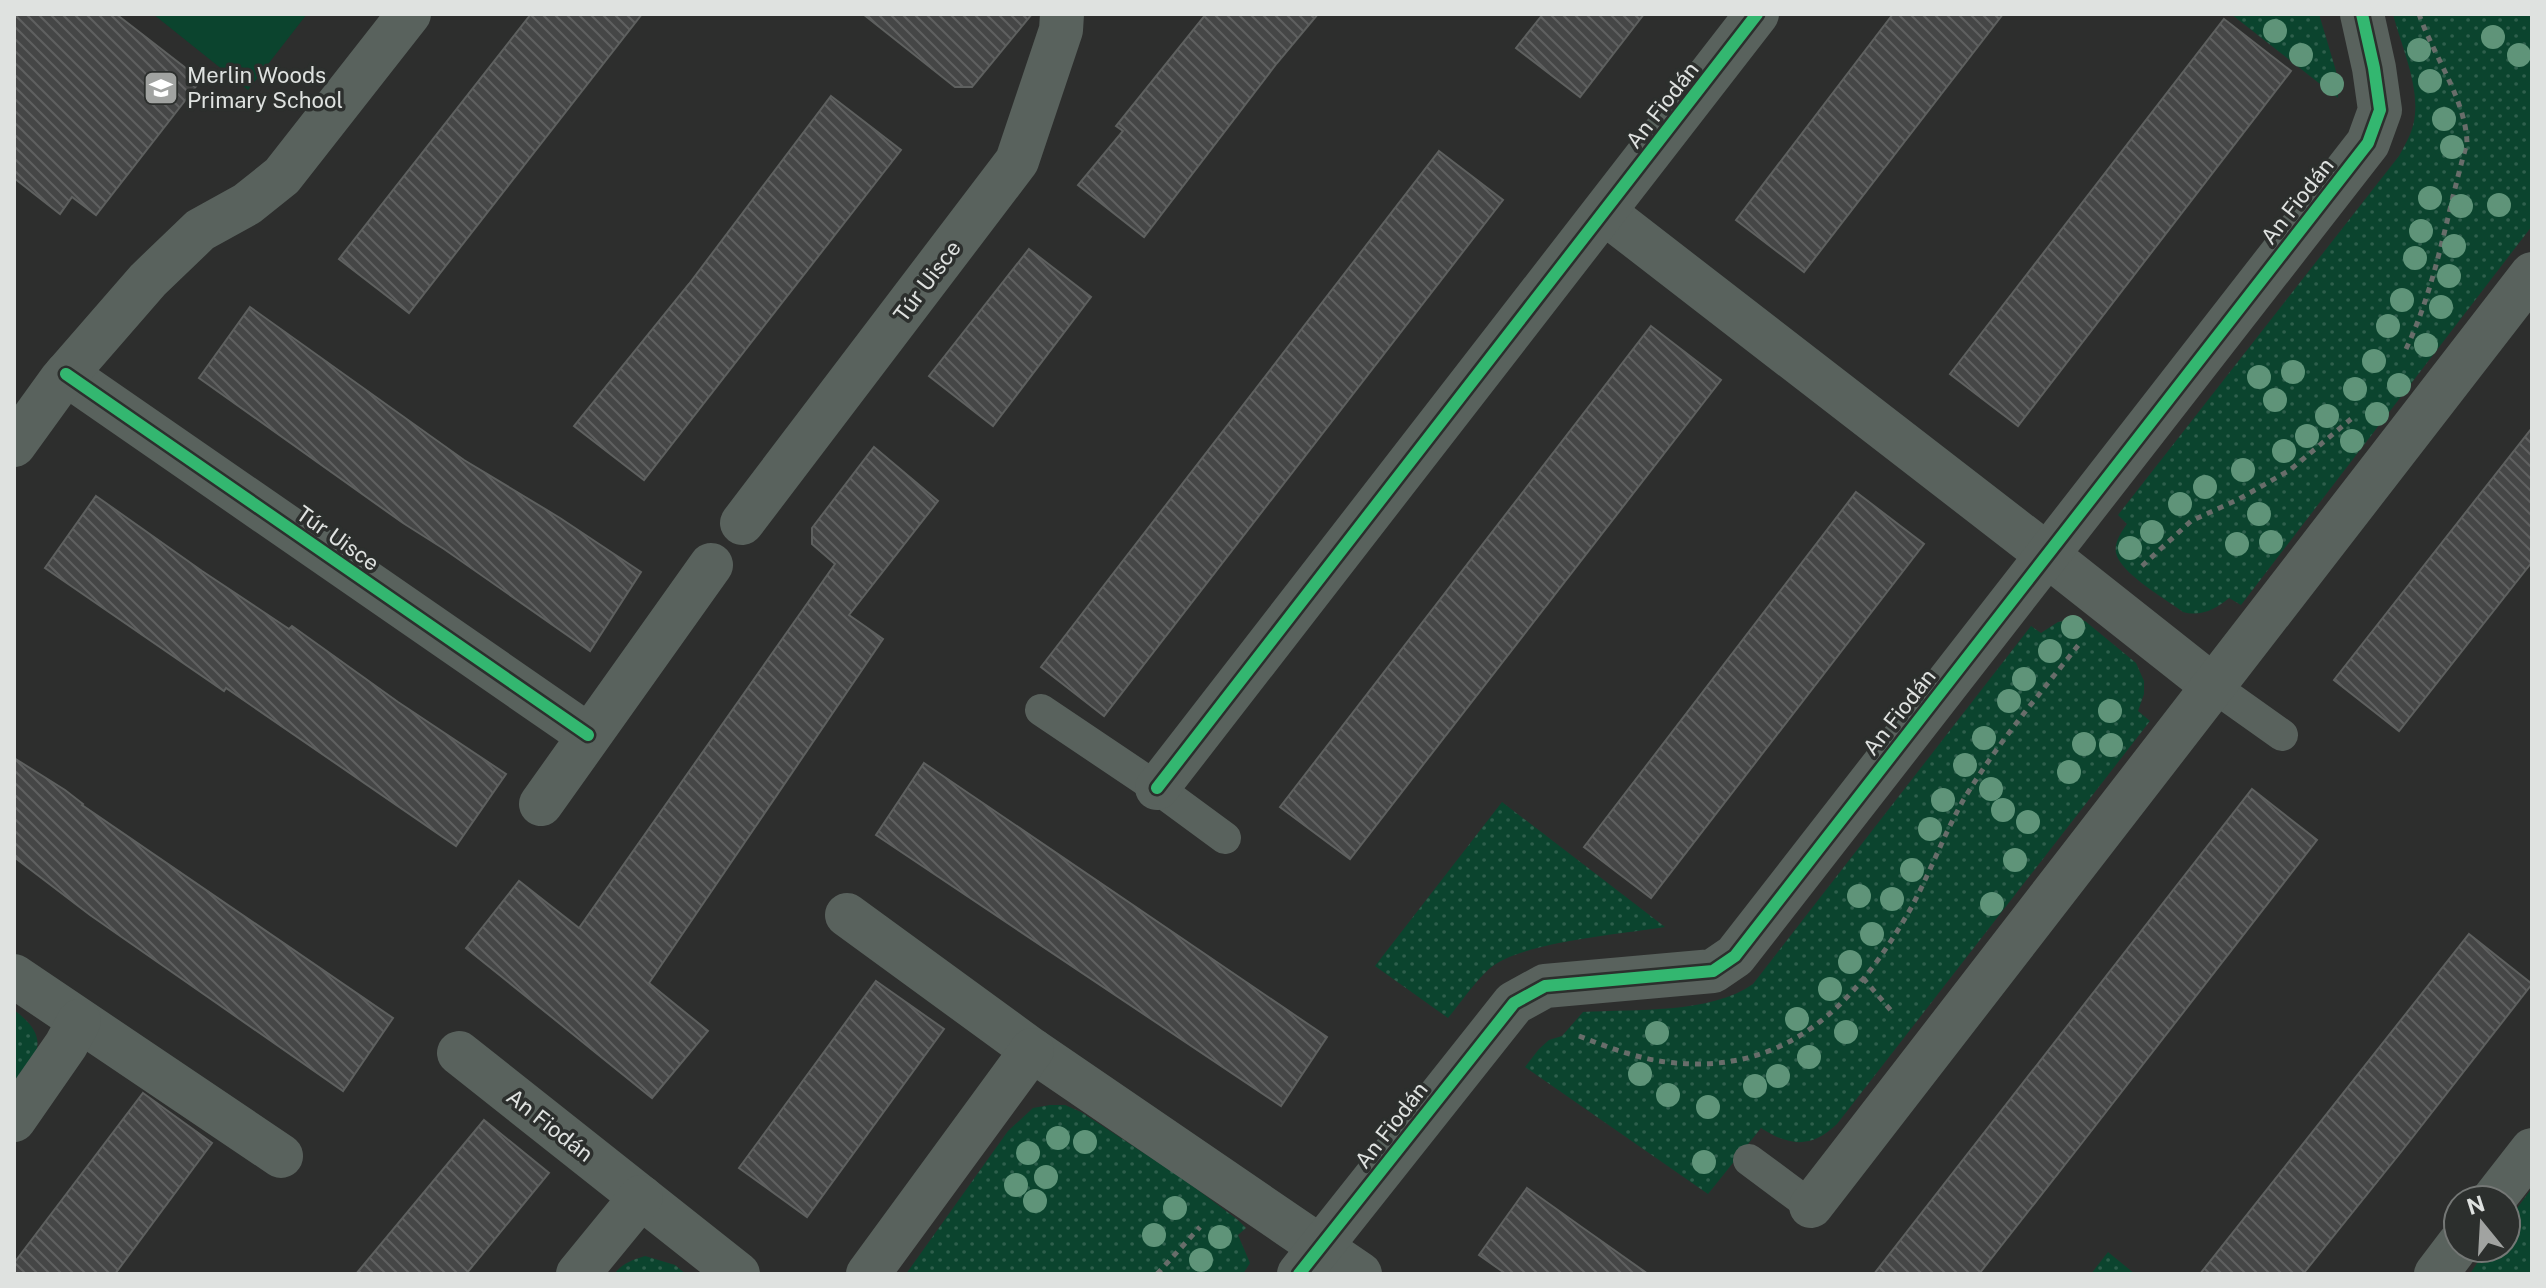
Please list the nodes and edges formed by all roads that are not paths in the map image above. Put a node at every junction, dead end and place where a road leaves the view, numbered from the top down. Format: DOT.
graph roads {
  1 [pos="409,14"];
  2 [pos="1062,14"];
  3 [pos="1757,14"];
  4 [pos="2362,14"];
  5 [pos="1605,213"];
  6 [pos="2532,274"];
  7 [pos="66,374"];
  8 [pos="14,445"];
  9 [pos="742,523"];
  10 [pos="2046,554"];
  11 [pos="711,565"];
  12 [pos="2213,686"];
  13 [pos="1041,710"];
  14 [pos="588,735"];
  15 [pos="2282,735"];
  16 [pos="1157,788"];
  17 [pos="541,804"];
  18 [pos="1225,838"];
  19 [pos="847,915"];
  20 [pos="14,976"];
  21 [pos="79,1021"];
  22 [pos="1032,1050"];
  23 [pos="459,1053"];
  24 [pos="14,1120"];
  25 [pos="2532,1150"];
  26 [pos="281,1156"];
  27 [pos="1749,1160"];
  28 [pos="2505,1184"];
  29 [pos="641,1197"];
  30 [pos="1811,1206"];
  31 [pos="1310,1261"];
  32 [pos="578,1274"];
  33 [pos="738,1274"];
  34 [pos="868,1274"];
  35 [pos="1360,1274"];
  1 -- 7 [label="street"];
  2 -- 9 [label="street, Túr Uisce"];
  3 -- 5 [label="street, An Fiodán"];
  4 -- 10 [label="street, An Fiodán"];
  5 -- 10 [label="street"];
  5 -- 16 [label="street, An Fiodán"];
  6 -- 12 [label="street"];
  7 -- 8 [label="street"];
  7 -- 14 [label="street, Túr Uisce"];
  10 -- 12 [label="street"];
  10 -- 31 [label="street, An Fiodán"];
  11 -- 14 [label="street"];
  12 -- 15 [label="lane"];
  12 -- 30 [label="street"];
  13 -- 16 [label="lane"];
  14 -- 17 [label="street"];
  16 -- 18 [label="lane"];
  19 -- 22 [label="street"];
  20 -- 21 [label="street"];
  21 -- 24 [label="street"];
  21 -- 26 [label="street"];
  22 -- 31 [label="street"];
  22 -- 34 [label="street"];
  23 -- 29 [label="street, An Fiodán"];
  25 -- 28 [label="street"];
  27 -- 30 [label="lane"];
  29 -- 32 [label="street"];
  29 -- 33 [label="street, An Fiodán"];
  31 -- 35 [label="street"];
}
